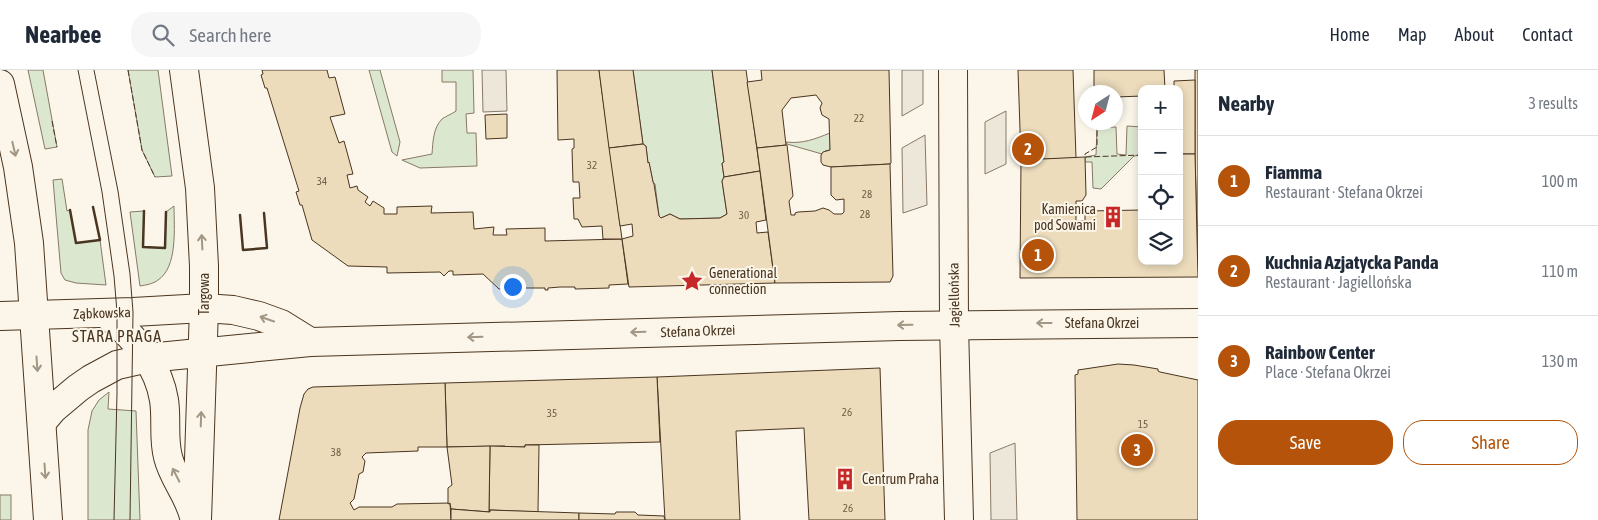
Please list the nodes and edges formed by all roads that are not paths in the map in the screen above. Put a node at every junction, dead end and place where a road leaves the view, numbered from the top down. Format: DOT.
graph roads {
  1 [pos="184,70"];
  2 [pos="953,70"];
  3 [pos="0,84"];
  4 [pos="204,308"];
  5 [pos="105,313"];
  6 [pos="0,316"];
  7 [pos="34,316"];
  8 [pos="1198,323"];
  9 [pos="954,324"];
  10 [pos="310,342"];
  11 [pos="203,352"];
  12 [pos="148,358"];
  13 [pos="42,422"];
  14 [pos="48,520"];
  15 [pos="196,520"];
  16 [pos="959,520"];
  4 -- 1 [label="street, Targowa, one-way"];
  2 -- 9 [label="street, Jagiellońska"];
  3 -- 7 [label="street, one-way"];
  4 -- 5 [label="street, Ząbkowska"];
  10 -- 4 [label="street, one-way"];
  4 -- 11 [label="street, Targowa"];
  5 -- 7 [label="street, Ząbkowska"];
  5 -- 12 [label="street"];
  6 -- 7 [label="street, Ząbkowska"];
  7 -- 13 [label="street, one-way"];
  8 -- 9 [label="street, Stefana Okrzei, one-way"];
  9 -- 10 [label="street, Stefana Okrzei, one-way"];
  9 -- 16 [label="street, Jagiellońska"];
  10 -- 11 [label="street, Stefana Okrzei"];
  11 -- 12 [label="street, Stefana Okrzei"];
  15 -- 11 [label="street, Targowa, one-way"];
  12 -- 13 [label="street, Stefana Okrzei"];
  15 -- 12 [label="street, one-way"];
  13 -- 14 [label="street, one-way"];
}
